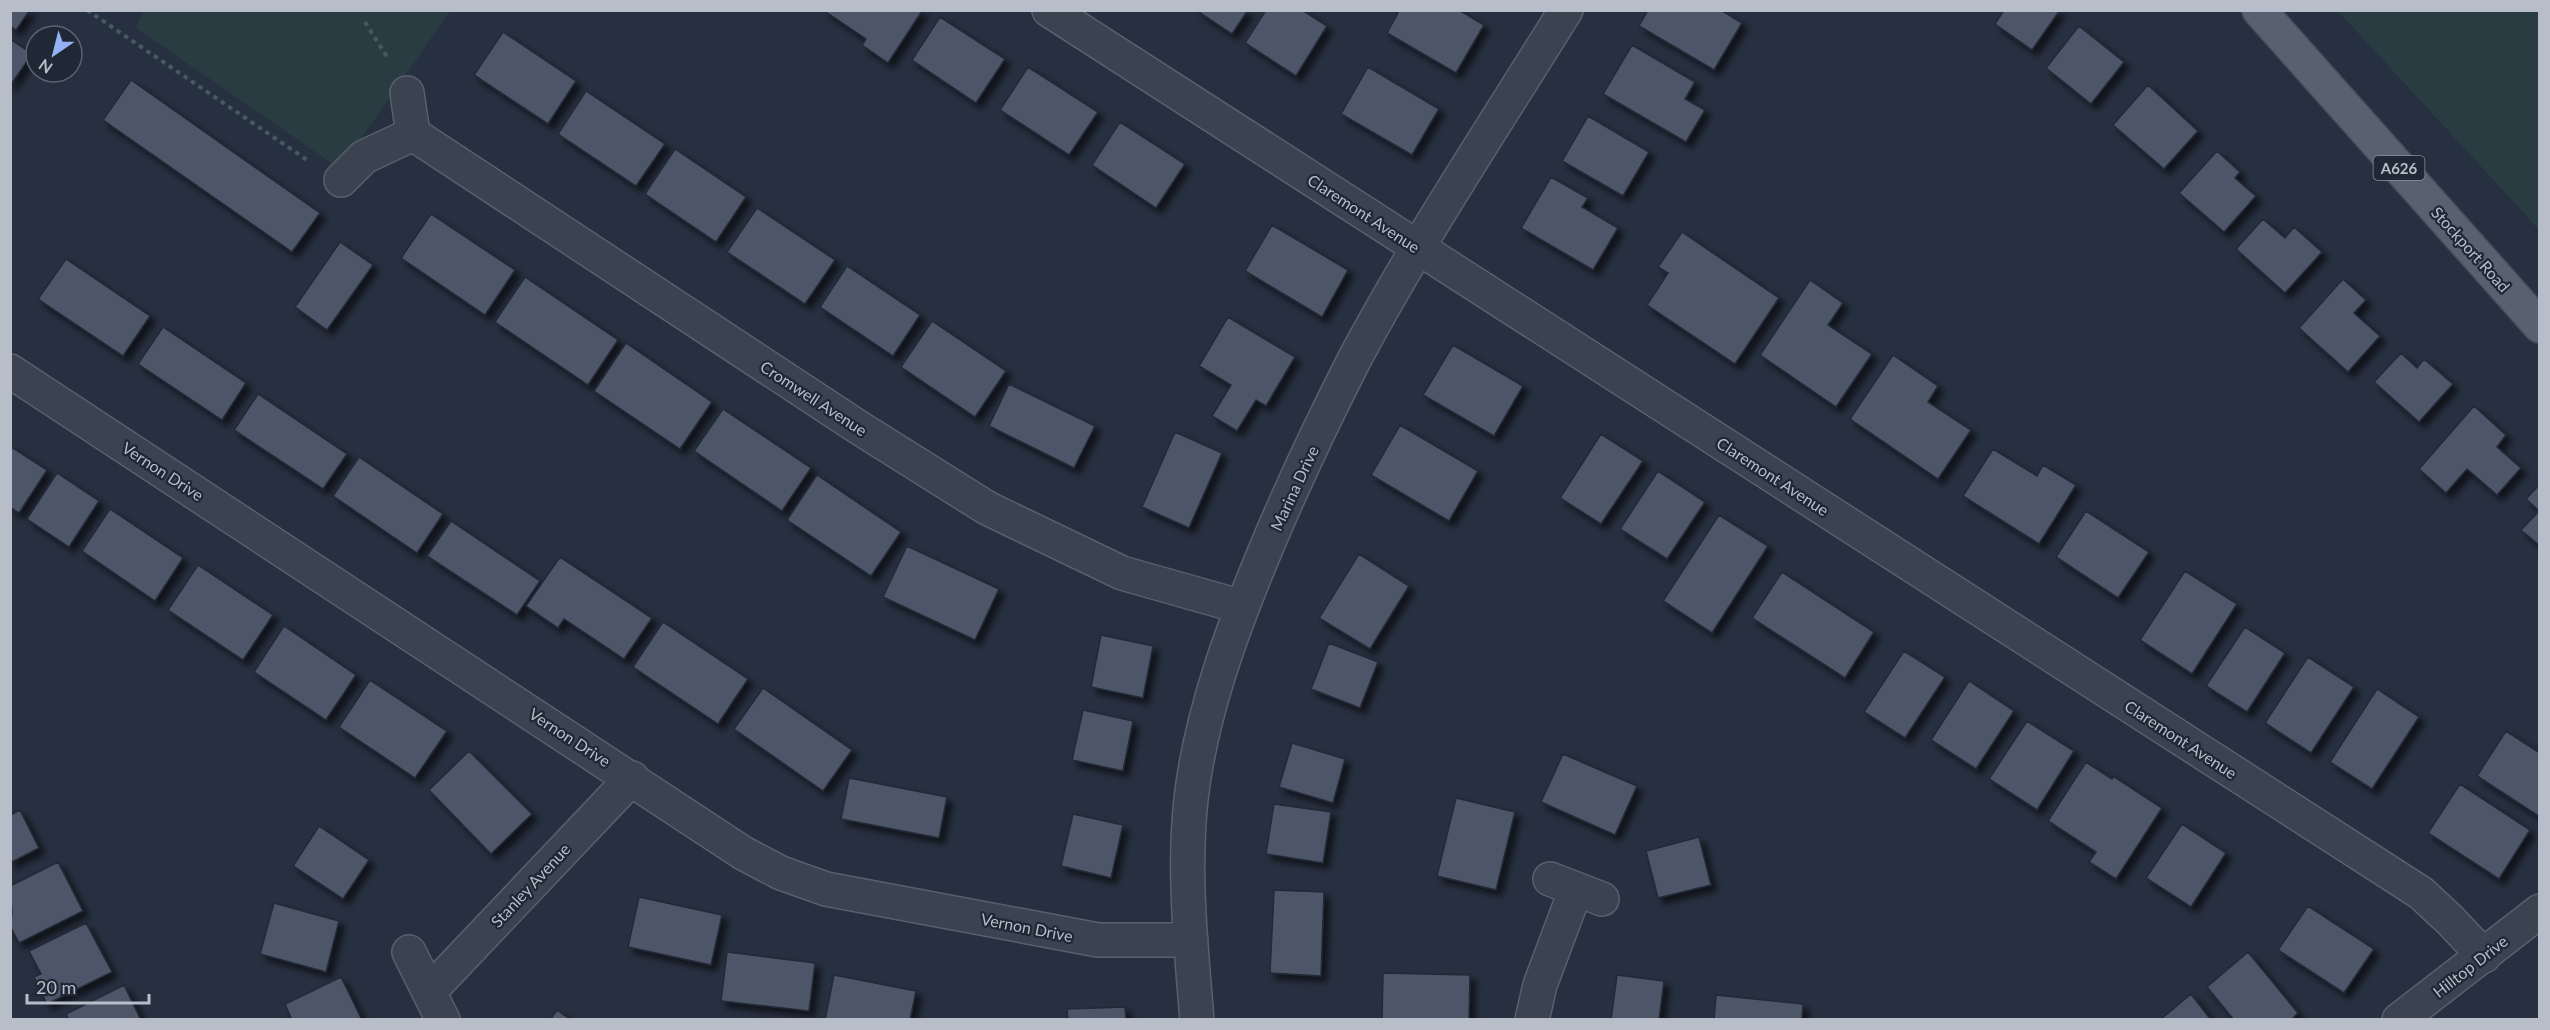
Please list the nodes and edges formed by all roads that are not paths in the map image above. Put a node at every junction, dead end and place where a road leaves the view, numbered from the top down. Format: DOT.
graph roads {
  1 [pos="1049,10"];
  2 [pos="1566,10"];
  3 [pos="2259,10"];
  4 [pos="407,93"];
  5 [pos="413,134"];
  6 [pos="341,180"];
  7 [pos="1418,248"];
  8 [pos="2540,326"];
  9 [pos="10,371"];
  10 [pos="1242,607"];
  11 [pos="632,778"];
  12 [pos="1576,889"];
  13 [pos="2540,911"];
  14 [pos="1191,940"];
  15 [pos="409,952"];
  16 [pos="2484,957"];
  17 [pos="436,1006"];
  18 [pos="1197,1020"];
  19 [pos="1532,1020"];
  20 [pos="2399,1020"];
  1 -- 7 [label="street, Claremont Avenue"];
  2 -- 7 [label="street, Marina Drive"];
  3 -- 8 [label="main road, Stockport Road / A626"];
  4 -- 5 [label="street"];
  5 -- 6 [label="street"];
  5 -- 10 [label="street, Cromwell Avenue"];
  7 -- 10 [label="street, Marina Drive"];
  7 -- 16 [label="street, Claremont Avenue"];
  9 -- 11 [label="street, Vernon Drive"];
  10 -- 14 [label="street, Marina Drive"];
  11 -- 14 [label="street, Vernon Drive"];
  11 -- 17 [label="street, Stanley Avenue"];
  12 -- 19 [label="street"];
  13 -- 16 [label="street, Hilltop Drive"];
  14 -- 18 [label="street, Marina Drive"];
  15 -- 17 [label="street, Stanley Avenue"];
  16 -- 20 [label="street, Hilltop Drive"];
}
